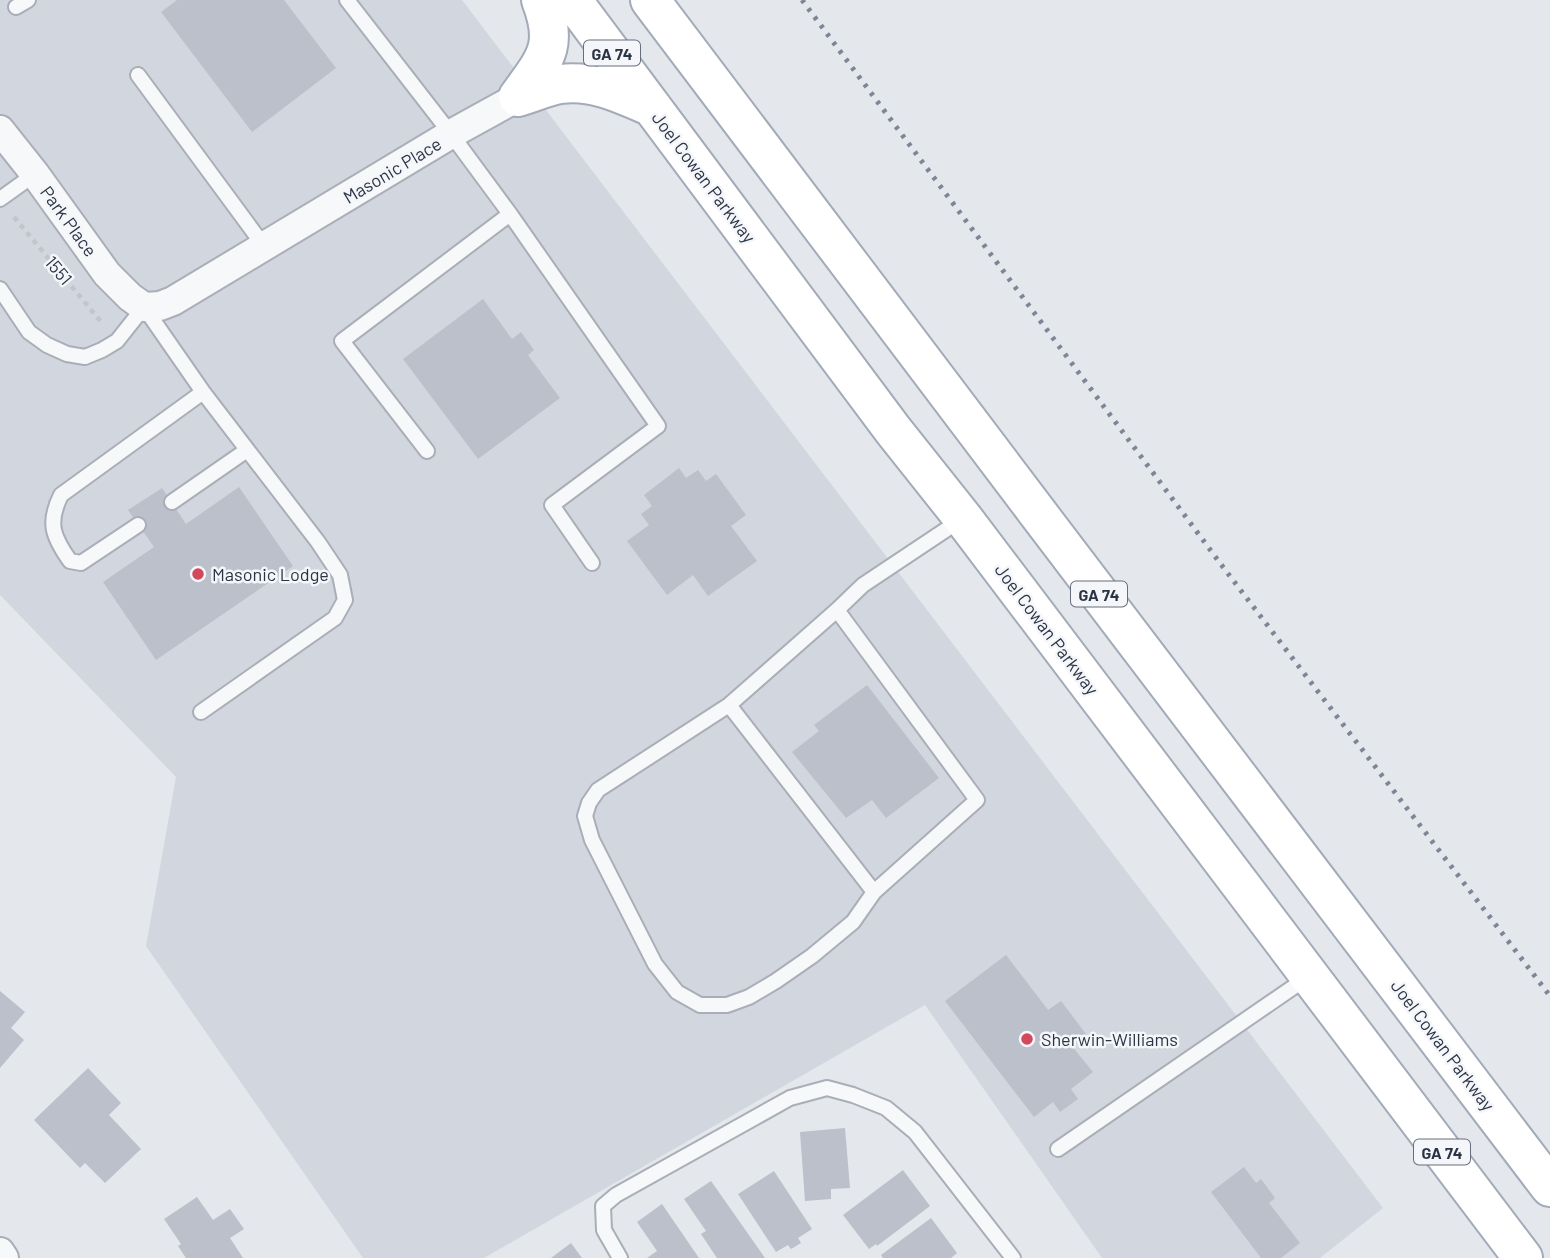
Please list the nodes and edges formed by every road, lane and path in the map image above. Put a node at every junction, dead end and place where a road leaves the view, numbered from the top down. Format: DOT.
graph roads {
  1 [pos="347,0"];
  2 [pos="541,0"];
  3 [pos="572,0"];
  4 [pos="650,0"];
  5 [pos="138,75"];
  6 [pos="518,97"];
  7 [pos="652,107"];
  8 [pos="0,130"];
  9 [pos="452,134"];
  10 [pos="35,174"];
  11 [pos="4,204"];
  12 [pos="510,214"];
  13 [pos="264,246"];
  14 [pos="0,289"];
  15 [pos="144,307"];
  16 [pos="117,341"];
  17 [pos="203,392"];
  18 [pos="247,450"];
  19 [pos="427,450"];
  20 [pos="172,502"];
  21 [pos="963,518"];
  22 [pos="138,525"];
  23 [pos="592,563"];
  24 [pos="837,610"];
  25 [pos="729,705"];
  26 [pos="201,712"];
  27 [pos="874,892"];
  28 [pos="1309,976"];
  29 [pos="1058,1149"];
  30 [pos="1550,1187"];
  31 [pos="0,1252"];
  32 [pos="5,1258"];
  33 [pos="620,1258"];
  34 [pos="1013,1258"];
  35 [pos="1523,1258"];
  1 -- 9 [label="lane"];
  2 -- 6 [label="main road"];
  3 -- 7 [label="main road, Joel Cowan Parkway / GA 74"];
  4 -- 30 [label="main road, Joel Cowan Parkway / GA 74"];
  5 -- 13 [label="lane"];
  6 -- 7 [label="main road, Masonic Place"];
  6 -- 9 [label="street, Masonic Place"];
  7 -- 21 [label="main road, Joel Cowan Parkway / GA 74"];
  8 -- 10 [label="street, Park Place"];
  9 -- 12 [label="lane"];
  9 -- 13 [label="street, Masonic Place"];
  10 -- 11 [label="lane"];
  10 -- 15 [label="street, Park Place"];
  11 -- 16 [label="path, 1551"];
  12 -- 19 [label="lane"];
  12 -- 23 [label="lane"];
  13 -- 15 [label="street, Masonic Place"];
  14 -- 16 [label="lane"];
  15 -- 16 [label="lane"];
  15 -- 17 [label="lane"];
  17 -- 18 [label="lane"];
  17 -- 22 [label="lane"];
  18 -- 20 [label="lane"];
  18 -- 26 [label="lane"];
  21 -- 24 [label="lane"];
  21 -- 28 [label="main road, Joel Cowan Parkway / GA 74"];
  24 -- 25 [label="lane"];
  24 -- 27 [label="lane"];
  25 -- 27 [label="lane"];
  25 -- 27 [label="lane"];
  28 -- 29 [label="lane"];
  28 -- 35 [label="main road, Joel Cowan Parkway / GA 74"];
  31 -- 32 [label="street"];
  33 -- 34 [label="lane"];
}
